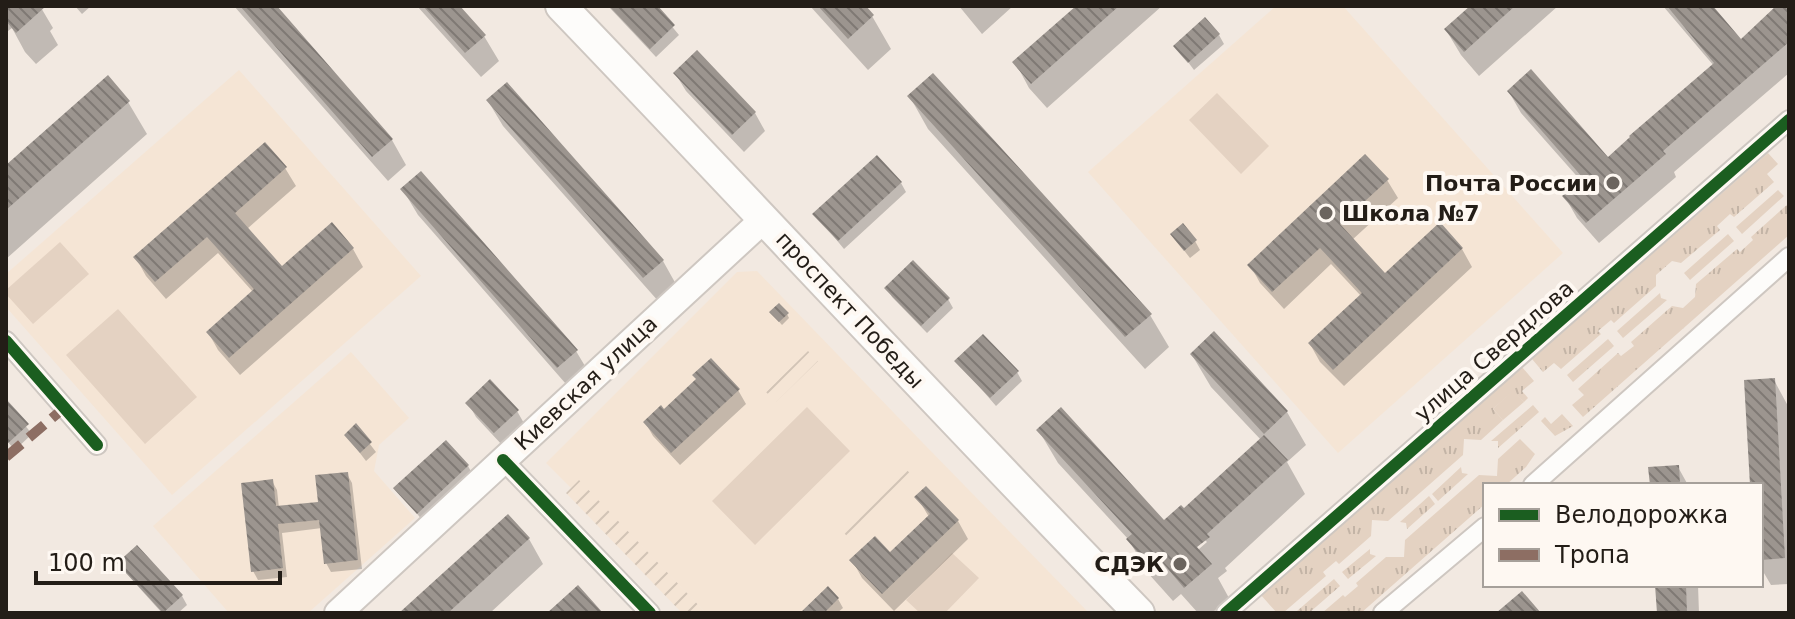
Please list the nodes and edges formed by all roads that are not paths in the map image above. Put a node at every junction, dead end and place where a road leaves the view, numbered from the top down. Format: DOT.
graph roads {
  1 [pos="561,6"];
  2 [pos="1789,120"];
  3 [pos="764,219"];
  4 [pos="1789,257"];
  5 [pos="6,341"];
  6 [pos="97,445"];
  7 [pos="503,460"];
  8 [pos="1535,483"];
  9 [pos="1483,529"];
  10 [pos="338,613"];
  11 [pos="650,613"];
  12 [pos="1139,613"];
  13 [pos="1226,613"];
  14 [pos="1383,613"];
  1 -- 3 [label="main road, проспект Победы"];
  2 -- 13 [label="street, улица Свердлова"];
  3 -- 7 [label="main road, Киевская улица"];
  3 -- 12 [label="main road, проспект Победы"];
  4 -- 8 [label="street"];
  5 -- 6 [label="street"];
  7 -- 10 [label="main road, Киевская улица"];
  7 -- 11 [label="street"];
  9 -- 14 [label="street"];
}
